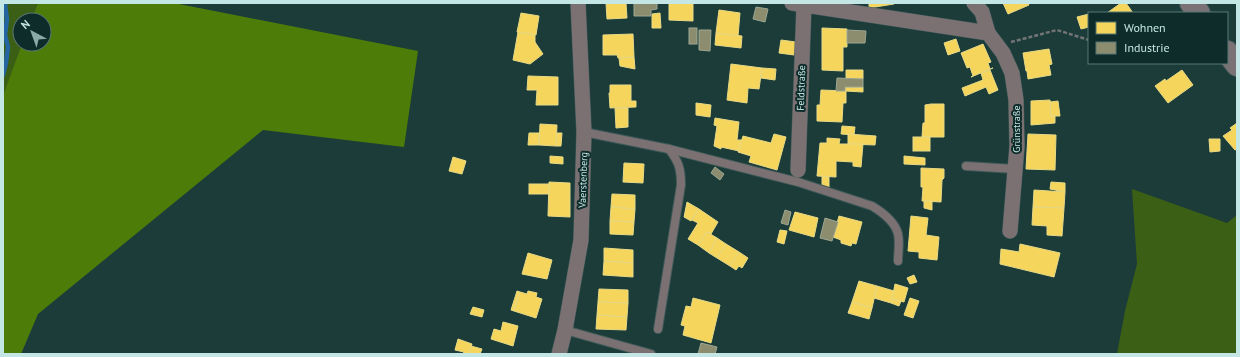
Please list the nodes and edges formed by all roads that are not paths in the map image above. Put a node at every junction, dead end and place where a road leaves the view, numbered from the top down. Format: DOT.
graph roads {
  1 [pos="578,3"];
  2 [pos="974,3"];
  3 [pos="1192,3"];
  4 [pos="798,4"];
  5 [pos="1198,12"];
  6 [pos="988,33"];
  7 [pos="1228,53"];
  8 [pos="1237,66"];
  9 [pos="584,132"];
  10 [pos="670,149"];
  11 [pos="966,166"];
  12 [pos="1015,169"];
  13 [pos="798,170"];
  14 [pos="1010,231"];
  15 [pos="898,261"];
  16 [pos="658,329"];
  17 [pos="565,330"];
  18 [pos="559,354"];
  19 [pos="651,354"];
  1 -- 9 [label="street, Vaerstenberg"];
  2 -- 6 [label="street, Grünstraße"];
  3 -- 5 [label="main road"];
  4 -- 6 [label="street"];
  4 -- 13 [label="street, Feldstraße"];
  6 -- 12 [label="street, Grünstraße"];
  7 -- 8 [label="main road"];
  9 -- 10 [label="lane"];
  9 -- 17 [label="street, Vaerstenberg"];
  10 -- 15 [label="lane"];
  10 -- 16 [label="lane"];
  11 -- 12 [label="lane"];
  12 -- 14 [label="street, Grünstraße"];
  17 -- 18 [label="street, Vaerstenberg"];
  17 -- 19 [label="lane"];
}
